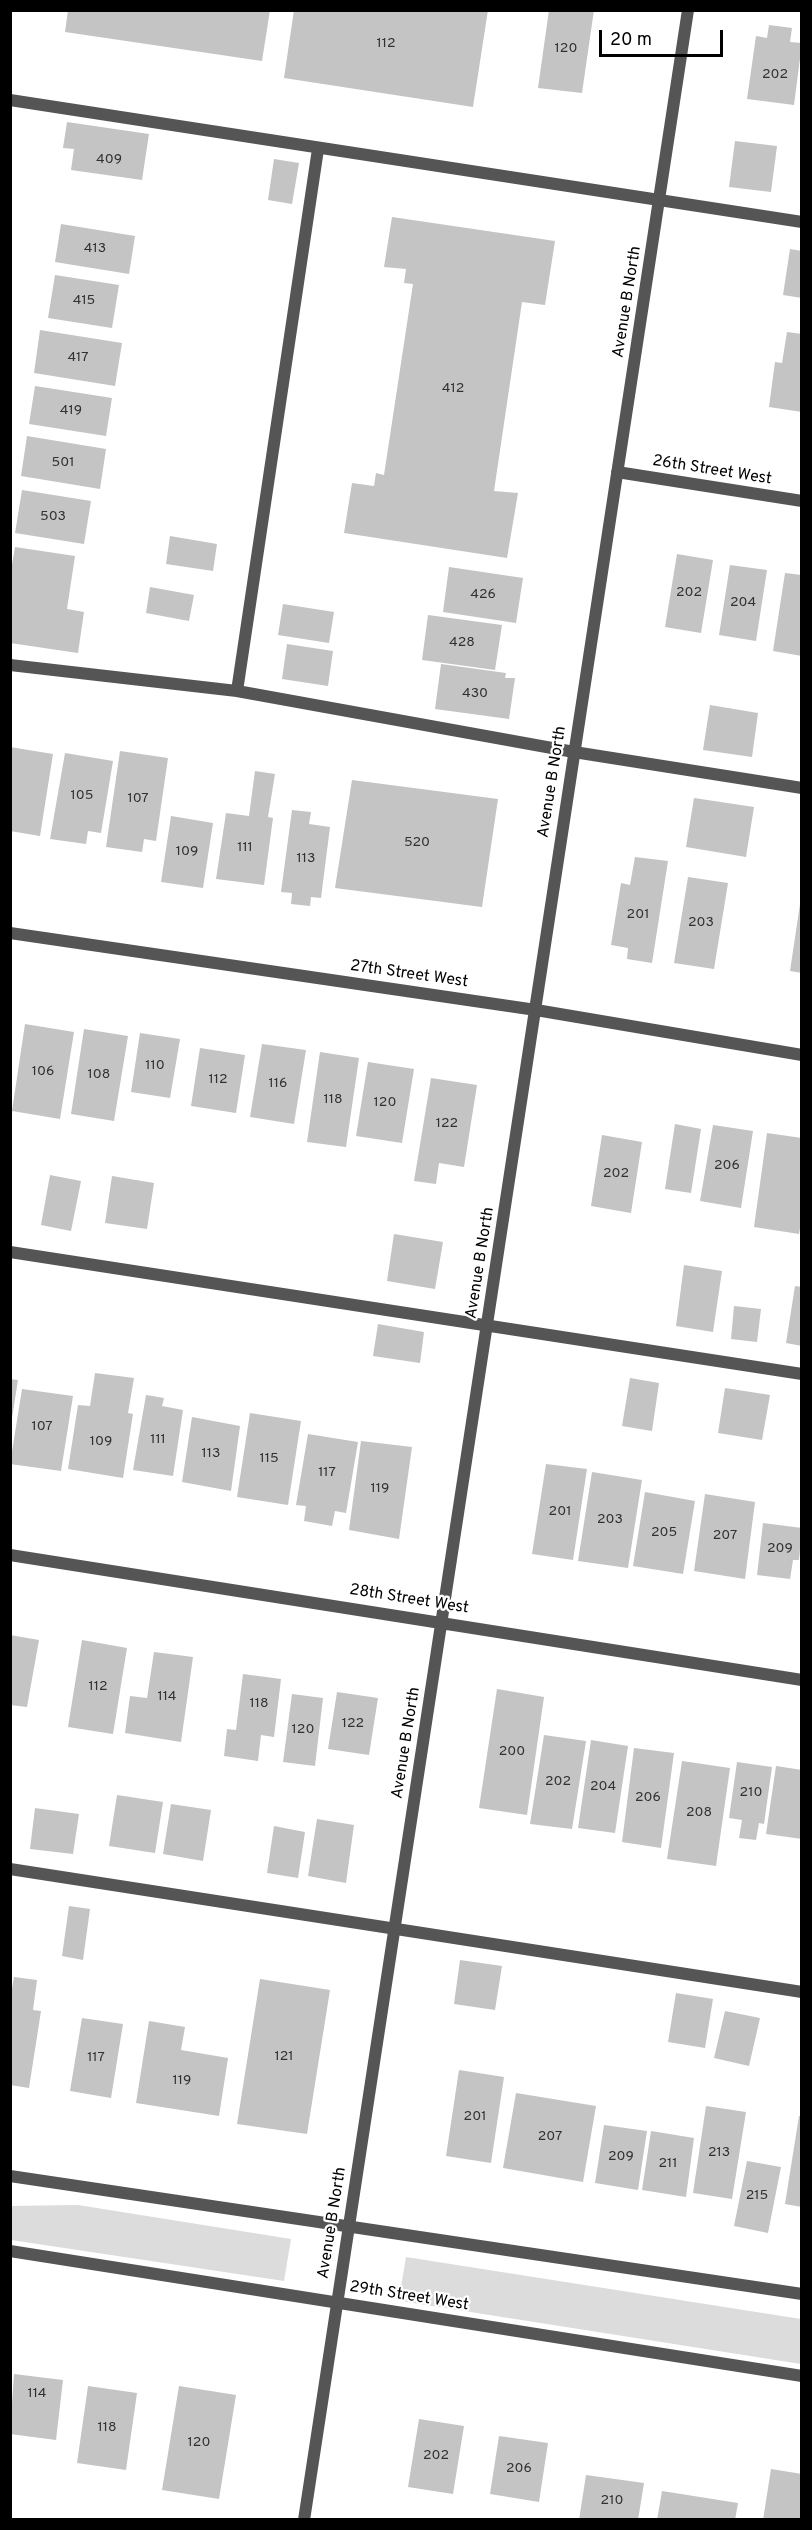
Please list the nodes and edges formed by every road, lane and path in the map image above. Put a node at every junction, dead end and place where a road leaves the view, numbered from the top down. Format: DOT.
graph roads {
  1 [pos="688,10"];
  2 [pos="10,100"];
  3 [pos="318,149"];
  4 [pos="660,202"];
  5 [pos="801,222"];
  6 [pos="617,472"];
  7 [pos="801,501"];
  8 [pos="10,665"];
  9 [pos="237,691"];
  10 [pos="574,752"];
  11 [pos="801,788"];
  12 [pos="10,933"];
  13 [pos="536,1010"];
  14 [pos="801,1055"];
  15 [pos="10,1252"];
  16 [pos="488,1328"];
  17 [pos="801,1374"];
  18 [pos="10,1555"];
  19 [pos="442,1622"];
  20 [pos="801,1680"];
  21 [pos="10,1869"];
  22 [pos="396,1928"];
  23 [pos="801,1992"];
  24 [pos="10,2176"];
  25 [pos="349,2225"];
  26 [pos="10,2251"];
  27 [pos="801,2294"];
  28 [pos="337,2302"];
  29 [pos="801,2376"];
  30 [pos="304,2520"];
  1 -- 4 [label="street, Avenue B North"];
  2 -- 3 [label="street"];
  3 -- 4 [label="street"];
  3 -- 9 [label="street"];
  4 -- 5 [label="street"];
  4 -- 6 [label="street, Avenue B North"];
  6 -- 7 [label="street, 26th Street West"];
  6 -- 10 [label="street, Avenue B North"];
  8 -- 9 [label="street"];
  9 -- 10 [label="street"];
  10 -- 11 [label="street"];
  10 -- 13 [label="street, Avenue B North"];
  12 -- 13 [label="street, 27th Street West"];
  13 -- 14 [label="street, 27th Street West"];
  13 -- 16 [label="street, Avenue B North"];
  15 -- 16 [label="street"];
  16 -- 17 [label="street"];
  16 -- 19 [label="street, Avenue B North"];
  18 -- 19 [label="street, 28th Street West"];
  19 -- 20 [label="street, 28th Street West"];
  19 -- 22 [label="street, Avenue B North"];
  21 -- 22 [label="street"];
  22 -- 23 [label="street"];
  22 -- 25 [label="street, Avenue B North"];
  24 -- 25 [label="street"];
  25 -- 27 [label="street"];
  25 -- 28 [label="street, Avenue B North"];
  26 -- 28 [label="street, 29th Street West"];
  28 -- 29 [label="street, 29th Street West"];
  28 -- 30 [label="street, Avenue B North"];
}
